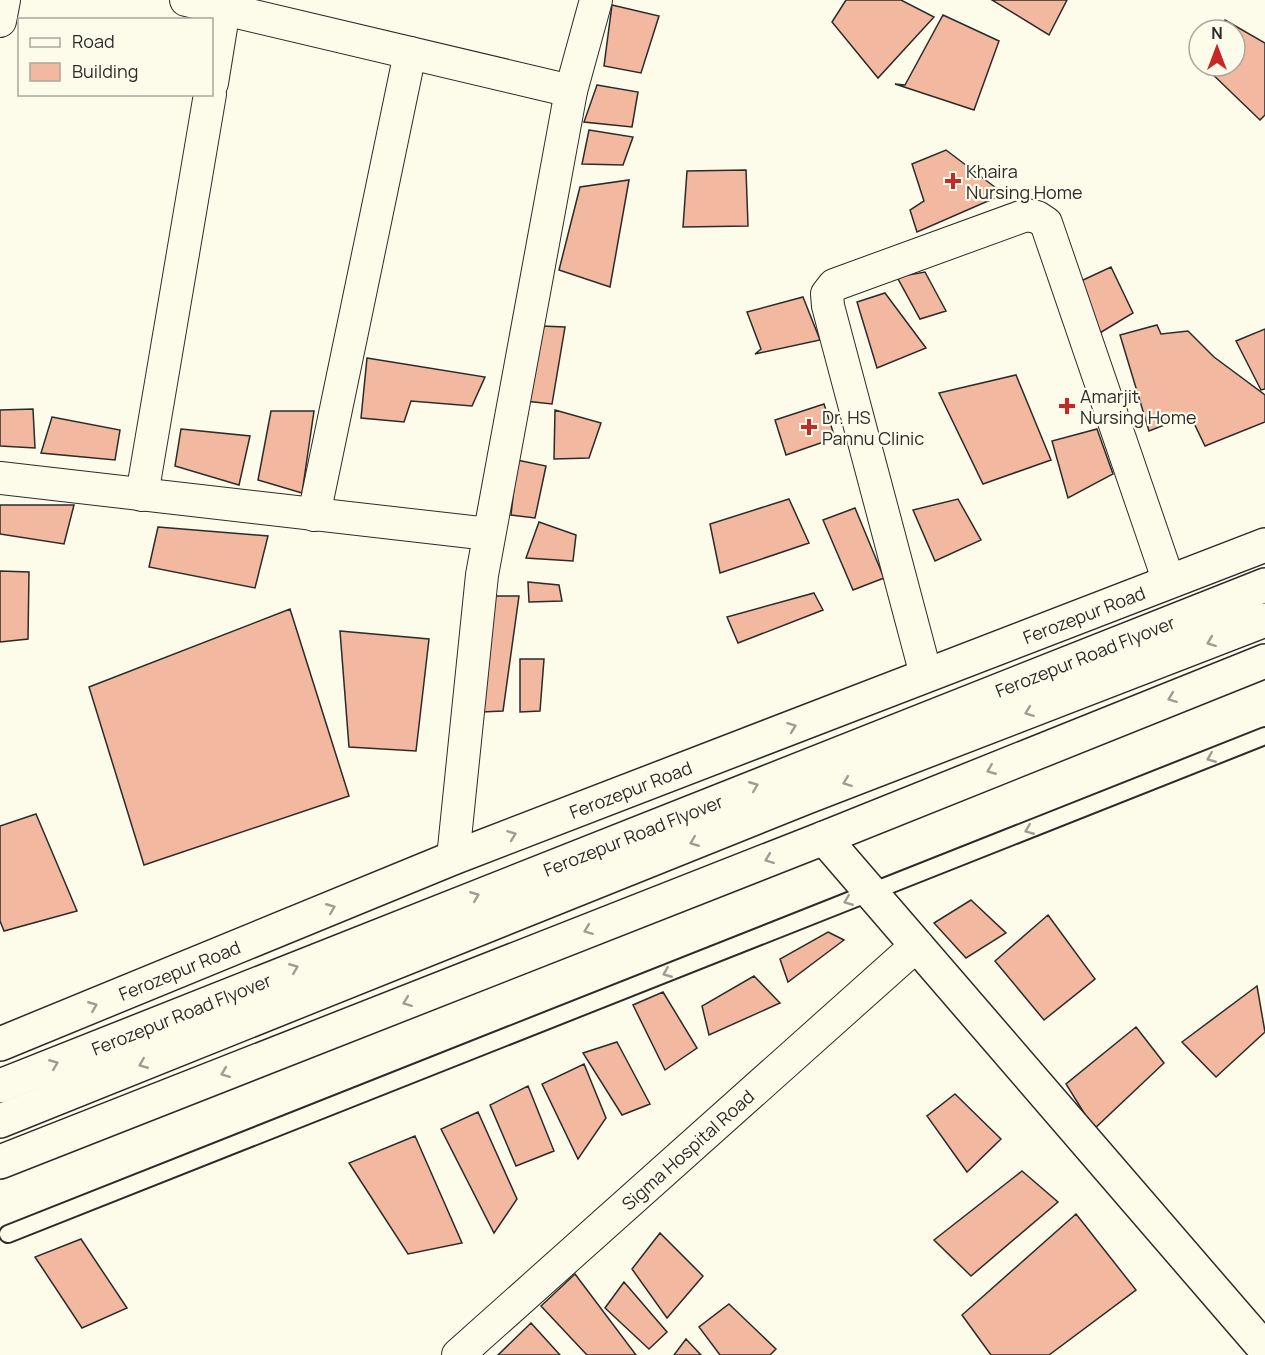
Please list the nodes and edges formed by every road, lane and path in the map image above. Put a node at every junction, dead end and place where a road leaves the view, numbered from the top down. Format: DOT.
graph roads {
  1 [pos="4,0"];
  2 [pos="186,0"];
  3 [pos="596,0"];
  4 [pos="224,9"];
  5 [pos="0,21"];
  6 [pos="410,53"];
  7 [pos="213,77"];
  8 [pos="572,91"];
  9 [pos="210,96"];
  10 [pos="0,478"];
  11 [pos="142,495"];
  12 [pos="314,515"];
  13 [pos="489,534"];
  14 [pos="1265,544"];
  15 [pos="1169,582"];
  16 [pos="1265,585"];
  17 [pos="1265,620"];
  18 [pos="1265,660"];
  19 [pos="926,675"];
  20 [pos="1265,736"];
  21 [pos="824,838"];
  22 [pos="453,858"];
  23 [pos="872,892"];
  24 [pos="917,945"];
  25 [pos="0,1044"];
  26 [pos="0,1086"];
  27 [pos="0,1121"];
  28 [pos="0,1162"];
  29 [pos="3,1230"];
  30 [pos="1265,1349"];
  31 [pos="458,1355"];
  1 -- 5 [label="street"];
  2 -- 4 [label="street"];
  3 -- 8 [label="street"];
  4 -- 6 [label="street"];
  4 -- 7 [label="street"];
  6 -- 8 [label="street"];
  6 -- 12 [label="street"];
  8 -- 13 [label="street"];
  9 -- 11 [label="street"];
  10 -- 11 [label="street"];
  11 -- 12 [label="street"];
  12 -- 13 [label="street"];
  13 -- 22 [label="street"];
  14 -- 15 [label="main road, Ferozepur Road"];
  15 -- 19 [label="main road, Ferozepur Road"];
  15 -- 19 [label="street"];
  26 -- 16 [label="main road, Ferozepur Road Flyover, one-way"];
  17 -- 27 [label="main road, Ferozepur Road Flyover, one-way"];
  18 -- 21 [label="main road, one-way"];
  22 -- 19 [label="main road, Ferozepur Road, one-way"];
  20 -- 23 [label="lane, one-way"];
  21 -- 23 [label="main road"];
  21 -- 28 [label="main road, one-way"];
  25 -- 22 [label="main road, Ferozepur Road, one-way"];
  23 -- 24 [label="main road"];
  23 -- 29 [label="lane, one-way"];
  24 -- 30 [label="main road"];
  24 -- 31 [label="street, Sigma Hospital Road"];
}
